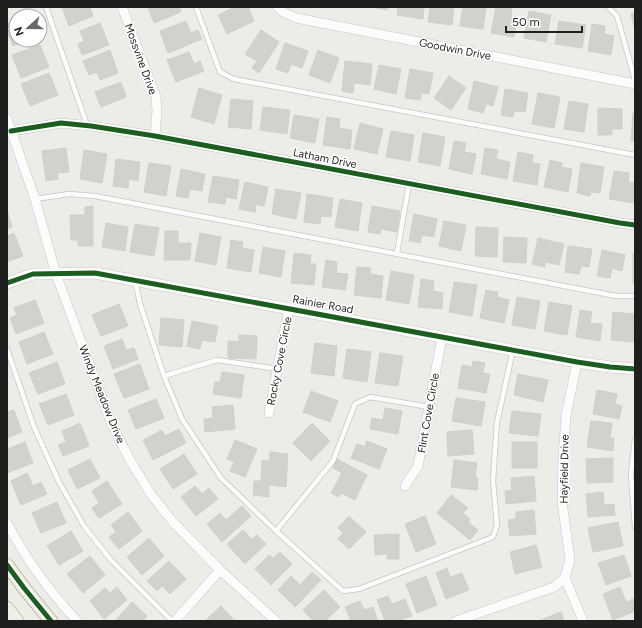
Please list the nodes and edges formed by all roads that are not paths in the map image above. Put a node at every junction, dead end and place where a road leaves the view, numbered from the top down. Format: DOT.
graph roads {
  1 [pos="46,7"];
  2 [pos="122,7"];
  3 [pos="196,7"];
  4 [pos="278,7"];
  5 [pos="608,7"];
  6 [pos="635,80"];
  7 [pos="635,84"];
  8 [pos="7,119"];
  9 [pos="88,125"];
  10 [pos="11,131"];
  11 [pos="155,136"];
  12 [pos="635,155"];
  13 [pos="408,184"];
  14 [pos="35,199"];
  15 [pos="635,225"];
  16 [pos="397,253"];
  17 [pos="56,274"];
  18 [pos="135,280"];
  19 [pos="7,283"];
  20 [pos="635,296"];
  21 [pos="289,308"];
  22 [pos="442,337"];
  23 [pos="7,349"];
  24 [pos="513,350"];
  25 [pos="577,362"];
  26 [pos="278,369"];
  27 [pos="635,369"];
  28 [pos="164,376"];
  29 [pos="429,407"];
  30 [pos="269,413"];
  31 [pos="635,439"];
  32 [pos="405,486"];
  33 [pos="7,523"];
  34 [pos="635,527"];
  35 [pos="276,531"];
  36 [pos="7,565"];
  37 [pos="220,570"];
  38 [pos="565,578"];
  39 [pos="7,608"];
  40 [pos="17,621"];
  41 [pos="51,621"];
  42 [pos="77,621"];
  43 [pos="172,621"];
  44 [pos="175,621"];
  45 [pos="276,621"];
  46 [pos="456,621"];
  47 [pos="583,621"];
  1 -- 9 [label="lane"];
  2 -- 11 [label="street, Mossvine Drive"];
  3 -- 12 [label="lane"];
  4 -- 7 [label="street, Goodwin Drive"];
  5 -- 6 [label="lane"];
  8 -- 10 [label="street, Windy Meadow Drive"];
  9 -- 10 [label="street, Latham Drive"];
  9 -- 11 [label="street, Latham Drive"];
  10 -- 14 [label="street, Windy Meadow Drive"];
  11 -- 13 [label="street, Latham Drive"];
  13 -- 15 [label="street, Latham Drive"];
  13 -- 16 [label="lane"];
  14 -- 16 [label="lane"];
  14 -- 17 [label="street, Windy Meadow Drive"];
  16 -- 20 [label="lane"];
  17 -- 18 [label="street, Rainier Road"];
  17 -- 19 [label="street, Rainier Road"];
  17 -- 37 [label="street, Windy Meadow Drive"];
  18 -- 21 [label="street, Rainier Road"];
  18 -- 28 [label="lane"];
  21 -- 22 [label="street, Rainier Road"];
  21 -- 26 [label="street, Rocky Cove Circle"];
  22 -- 24 [label="street, Rainier Road"];
  22 -- 29 [label="street, Flint Cove Circle"];
  23 -- 43 [label="lane"];
  24 -- 25 [label="street, Rainier Road"];
  24 -- 35 [label="lane"];
  25 -- 27 [label="street, Rainier Road"];
  25 -- 38 [label="street, Hayfield Drive"];
  26 -- 28 [label="lane"];
  26 -- 30 [label="street, Rocky Cove Circle"];
  28 -- 35 [label="lane"];
  29 -- 32 [label="street, Flint Cove Circle"];
  29 -- 35 [label="lane"];
  31 -- 34 [label="lane"];
  33 -- 42 [label="street"];
  36 -- 41 [label="main road"];
  37 -- 44 [label="street"];
  37 -- 45 [label="street, Windy Meadow Drive"];
  38 -- 46 [label="street"];
  38 -- 47 [label="street"];
  39 -- 40 [label="main road"];
}
